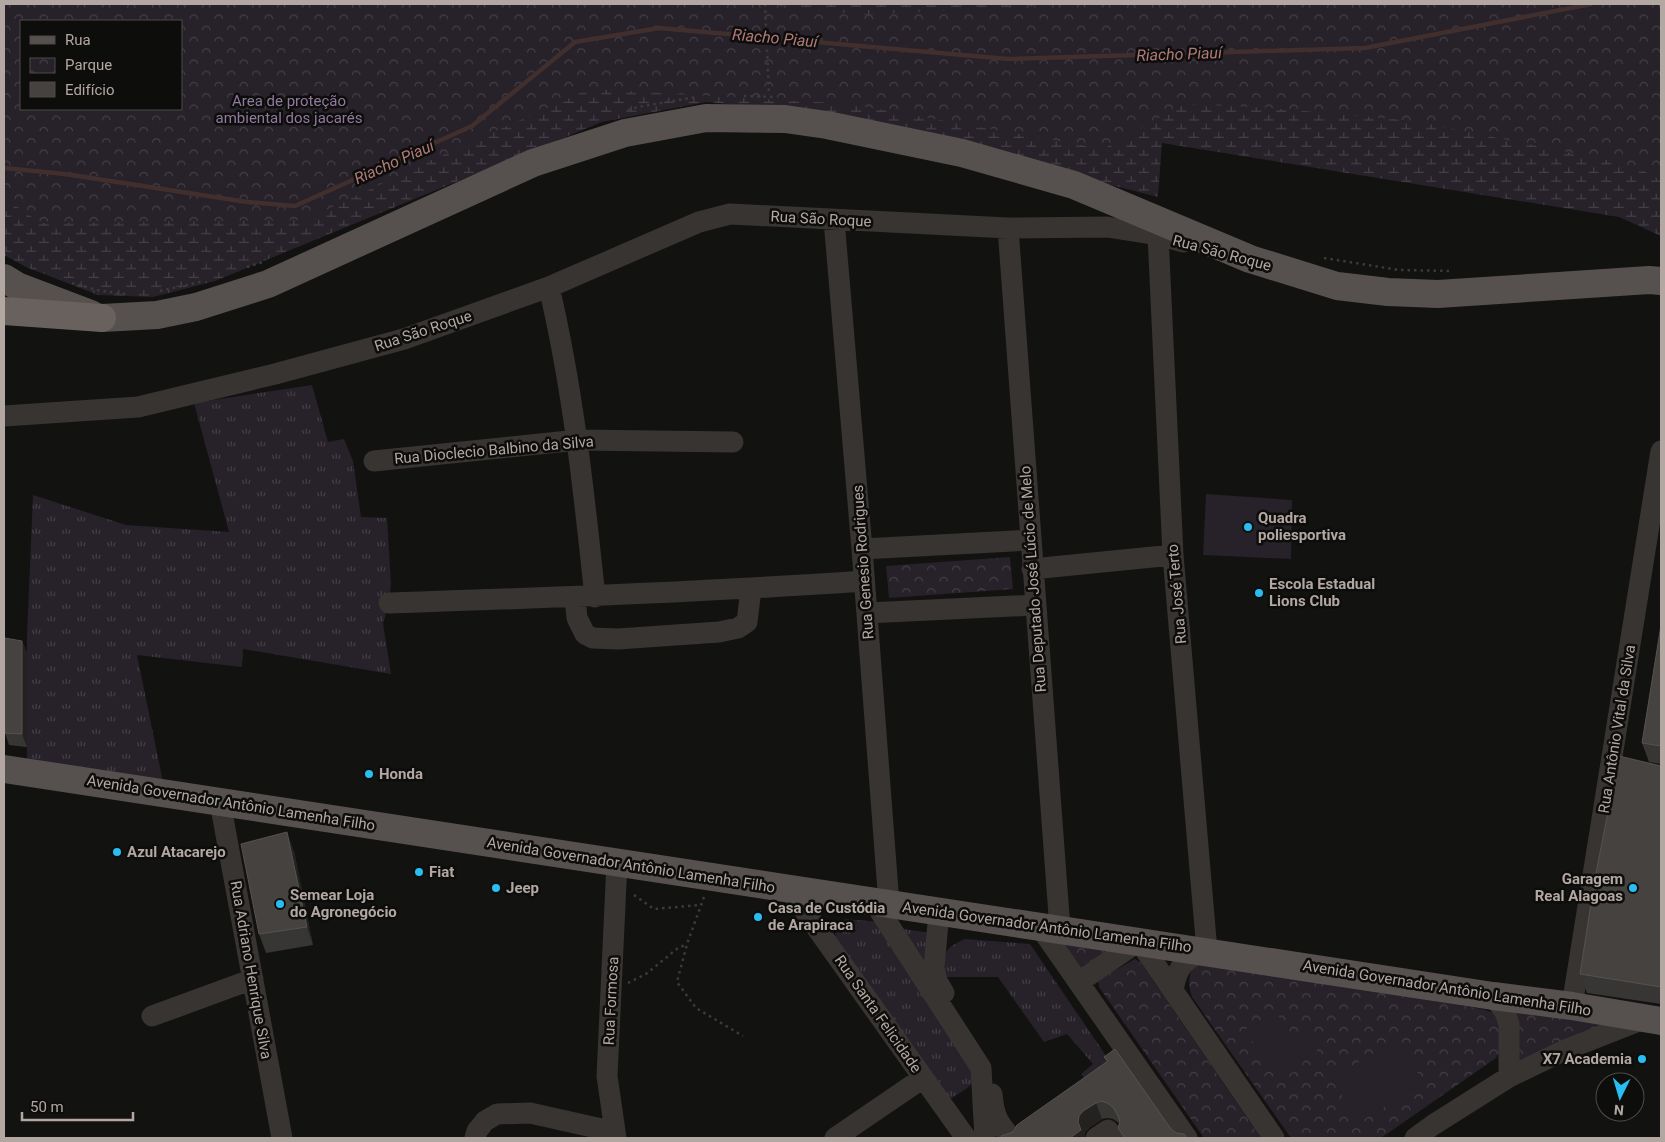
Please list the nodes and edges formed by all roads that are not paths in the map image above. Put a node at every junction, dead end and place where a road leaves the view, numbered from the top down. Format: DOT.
graph roads {
  1 [pos="834,220"];
  2 [pos="1008,228"];
  3 [pos="1158,235"];
  4 [pos="1250,259"];
  5 [pos="4,278"];
  6 [pos="1661,280"];
  7 [pos="549,287"];
  8 [pos="4,301"];
  9 [pos="4,311"];
  10 [pos="102,318"];
  11 [pos="4,416"];
  12 [pos="578,440"];
  13 [pos="734,442"];
  14 [pos="1661,451"];
  15 [pos="374,461"];
  16 [pos="1030,540"];
  17 [pos="862,549"];
  18 [pos="1173,555"];
  19 [pos="1032,569"];
  20 [pos="864,581"];
  21 [pos="751,589"];
  22 [pos="585,597"];
  23 [pos="389,603"];
  24 [pos="1035,605"];
  25 [pos="867,613"];
  26 [pos="4,769"];
  27 [pos="220,802"];
  28 [pos="616,872"];
  29 [pos="789,889"];
  30 [pos="881,903"];
  31 [pos="939,912"];
  32 [pos="1050,928"];
  33 [pos="1139,941"];
  34 [pos="1207,952"];
  35 [pos="252,979"];
  36 [pos="1078,982"];
  37 [pos="1173,991"];
  38 [pos="1494,996"];
  39 [pos="1572,1006"];
  40 [pos="152,1016"];
  41 [pos="1653,1020"];
  42 [pos="1508,1077"];
  43 [pos="923,1078"];
  44 [pos="615,1135"];
  45 [pos="282,1138"];
  46 [pos="475,1138"];
  47 [pos="835,1138"];
  48 [pos="966,1138"];
  49 [pos="985,1138"];
  50 [pos="1011,1138"];
  51 [pos="1096,1138"];
  52 [pos="1114,1138"];
  53 [pos="1187,1138"];
  54 [pos="1274,1138"];
  55 [pos="1415,1138"];
  1 -- 2 [label="street, Rua São Roque"];
  1 -- 7 [label="street, Rua São Roque"];
  1 -- 17 [label="street, Rua Genesio Rodrigues"];
  2 -- 3 [label="street, Rua São Roque"];
  2 -- 16 [label="street, Rua Deputado José Lúcio de Melo"];
  3 -- 4 [label="street, Rua São Roque"];
  3 -- 18 [label="street, Rua José Terto"];
  4 -- 6 [label="main road, Rua São Roque"];
  4 -- 10 [label="main road"];
  5 -- 10 [label="main road"];
  7 -- 11 [label="street, Rua São Roque"];
  7 -- 12 [label="street"];
  8 -- 10 [label="main road"];
  9 -- 10 [label="highway"];
  12 -- 13 [label="street, Rua Dioclecio Balbino da Silva"];
  12 -- 15 [label="street, Rua Dioclecio Balbino da Silva"];
  12 -- 22 [label="street"];
  14 -- 39 [label="street, Rua Antônio Vital da Silva"];
  16 -- 17 [label="street"];
  16 -- 19 [label="street, Rua Deputado José Lúcio de Melo"];
  17 -- 20 [label="street, Rua Genesio Rodrigues"];
  18 -- 19 [label="street"];
  18 -- 34 [label="street, Rua José Terto"];
  19 -- 24 [label="street, Rua Deputado José Lúcio de Melo"];
  20 -- 21 [label="street"];
  20 -- 25 [label="street, Rua Genesio Rodrigues"];
  21 -- 22 [label="street"];
  21 -- 22 [label="street"];
  22 -- 23 [label="street"];
  24 -- 25 [label="street"];
  24 -- 32 [label="street, Rua Deputado José Lúcio de Melo"];
  25 -- 30 [label="street, Rua Genesio Rodrigues"];
  26 -- 27 [label="main road, Avenida Governador Antônio Lamenha Filho"];
  27 -- 28 [label="main road, Avenida Governador Antônio Lamenha Filho"];
  27 -- 35 [label="street, Rua Adriano Henrique Silva"];
  28 -- 29 [label="main road, Avenida Governador Antônio Lamenha Filho"];
  28 -- 44 [label="street, Rua Formosa"];
  29 -- 30 [label="main road, Avenida Governador Antônio Lamenha Filho"];
  29 -- 43 [label="street, Rua Santa Felicidade"];
  30 -- 31 [label="main road, Avenida Governador Antônio Lamenha Filho"];
  30 -- 49 [label="street"];
  31 -- 32 [label="main road, Avenida Governador Antônio Lamenha Filho"];
  31 -- 50 [label="street"];
  32 -- 33 [label="main road, Avenida Governador Antônio Lamenha Filho"];
  32 -- 36 [label="street"];
  33 -- 34 [label="main road, Avenida Governador Antônio Lamenha Filho"];
  33 -- 36 [label="street"];
  33 -- 37 [label="street"];
  34 -- 37 [label="street"];
  34 -- 38 [label="main road, Avenida Governador Antônio Lamenha Filho"];
  35 -- 40 [label="street"];
  35 -- 45 [label="street, Rua Adriano Henrique Silva"];
  36 -- 53 [label="street"];
  37 -- 54 [label="street"];
  38 -- 39 [label="main road, Avenida Governador Antônio Lamenha Filho"];
  38 -- 42 [label="street"];
  39 -- 41 [label="main road, Avenida Governador Antônio Lamenha Filho"];
  41 -- 42 [label="street"];
  42 -- 55 [label="street"];
  43 -- 47 [label="street"];
  43 -- 48 [label="street, Rua Santa Felicidade"];
  44 -- 46 [label="street"];
  51 -- 52 [label="street"];
}
